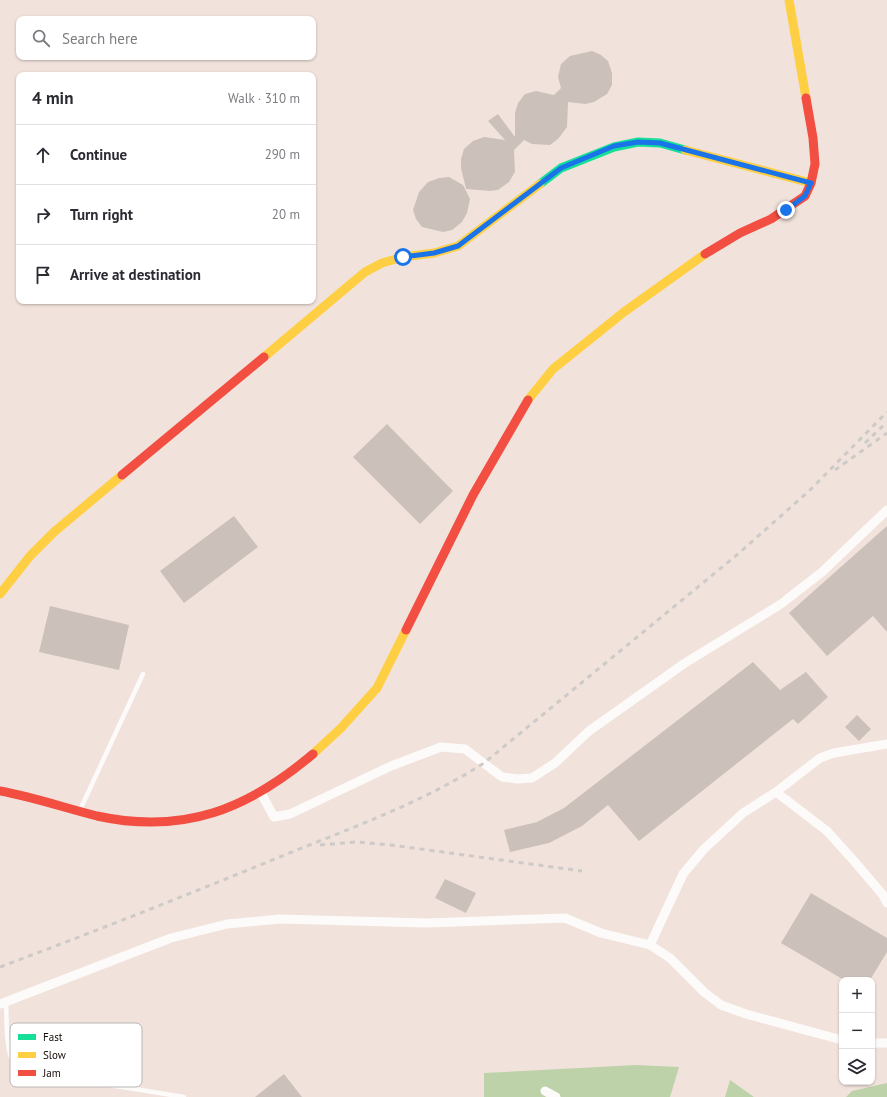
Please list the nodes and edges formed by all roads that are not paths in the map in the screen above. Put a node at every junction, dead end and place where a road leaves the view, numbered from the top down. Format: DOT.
graph roads {
  1 [pos="789,0"];
  2 [pos="811,183"];
  3 [pos="887,510"];
  4 [pos="0,594"];
  5 [pos="143,674"];
  6 [pos="887,744"];
  7 [pos="0,791"];
  8 [pos="260,791"];
  9 [pos="776,792"];
  10 [pos="79,811"];
  11 [pos="887,903"];
  12 [pos="650,945"];
  13 [pos="3,1003"];
  14 [pos="839,1039"];
  15 [pos="875,1043"];
  16 [pos="887,1043"];
  17 [pos="10,1053"];
  18 [pos="122,1087"];
  19 [pos="545,1091"];
  20 [pos="184,1097"];
  21 [pos="556,1097"];
  1 -- 2 [label="street"];
  2 -- 4 [label="street"];
  2 -- 8 [label="street"];
  3 -- 8 [label="street"];
  5 -- 10 [label="lane"];
  6 -- 9 [label="street"];
  7 -- 10 [label="street"];
  8 -- 10 [label="street"];
  9 -- 11 [label="street"];
  9 -- 12 [label="street"];
  12 -- 13 [label="street"];
  12 -- 14 [label="street"];
  13 -- 17 [label="lane"];
  15 -- 16 [label="street"];
  18 -- 20 [label="lane"];
  19 -- 21 [label="street"];
}
